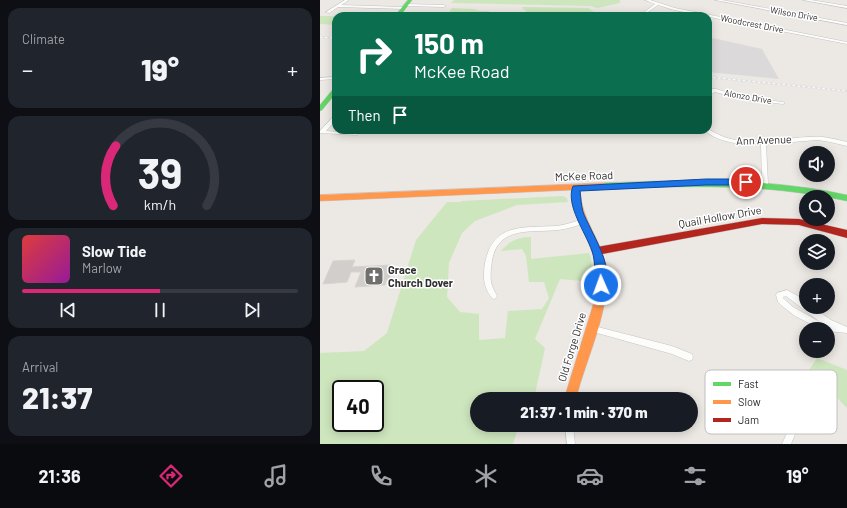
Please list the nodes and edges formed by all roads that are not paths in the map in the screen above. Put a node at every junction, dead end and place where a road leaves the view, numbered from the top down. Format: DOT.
graph roads {
  1 [pos="347,0"];
  2 [pos="647,0"];
  3 [pos="717,0"];
  4 [pos="804,0"];
  5 [pos="407,4"];
  6 [pos="657,4"];
  7 [pos="339,6"];
  8 [pos="444,6"];
  9 [pos="847,7"];
  10 [pos="328,12"];
  11 [pos="400,12"];
  12 [pos="647,12"];
  13 [pos="696,12"];
  14 [pos="712,15"];
  15 [pos="847,24"];
  16 [pos="847,43"];
  17 [pos="332,78"];
  18 [pos="320,79"];
  19 [pos="712,92"];
  20 [pos="332,94"];
  21 [pos="783,103"];
  22 [pos="320,109"];
  23 [pos="332,121"];
  24 [pos="329,124"];
  25 [pos="332,124"];
  26 [pos="321,132"];
  27 [pos="332,132"];
  28 [pos="712,133"];
  29 [pos="763,142"];
  30 [pos="847,144"];
  31 [pos="765,184"];
  32 [pos="576,188"];
  33 [pos="320,198"];
  34 [pos="847,198"];
  35 [pos="583,221"];
  36 [pos="847,234"];
  37 [pos="597,251"];
  38 [pos="494,296"];
  39 [pos="590,328"];
  40 [pos="847,330"];
  41 [pos="689,357"];
  42 [pos="572,392"];
  43 [pos="570,432"];
  44 [pos="791,434"];
  45 [pos="571,444"];
  46 [pos="786,444"];
  1 -- 7 [label="street"];
  2 -- 6 [label="street, Woodcrest Drive"];
  3 -- 15 [label="street, Wilson Drive"];
  4 -- 9 [label="street"];
  5 -- 7 [label="street"];
  5 -- 8 [label="street"];
  5 -- 11 [label="street"];
  6 -- 12 [label="street"];
  6 -- 13 [label="street, Woodcrest Drive"];
  7 -- 10 [label="street"];
  14 -- 16 [label="street, Woodcrest Drive"];
  17 -- 18 [label="street"];
  19 -- 21 [label="street, Alonzo Drive"];
  20 -- 22 [label="street"];
  23 -- 24 [label="street"];
  24 -- 25 [label="street"];
  24 -- 26 [label="street"];
  26 -- 27 [label="street"];
  28 -- 29 [label="street, Ann Avenue"];
  29 -- 30 [label="street, Ann Avenue"];
  29 -- 31 [label="street"];
  31 -- 32 [label="street, McKee Road"];
  31 -- 34 [label="street, McKee Road"];
  32 -- 33 [label="street, McKee Road"];
  32 -- 35 [label="street, Old Forge Drive"];
  35 -- 37 [label="street, Old Forge Drive"];
  35 -- 38 [label="street"];
  36 -- 37 [label="street, Quail Hollow Drive"];
  37 -- 39 [label="street, Old Forge Drive"];
  39 -- 41 [label="street"];
  39 -- 42 [label="street, Old Forge Drive"];
  40 -- 40 [label="street"];
  43 -- 45 [label="street"];
  44 -- 46 [label="street"];
}
